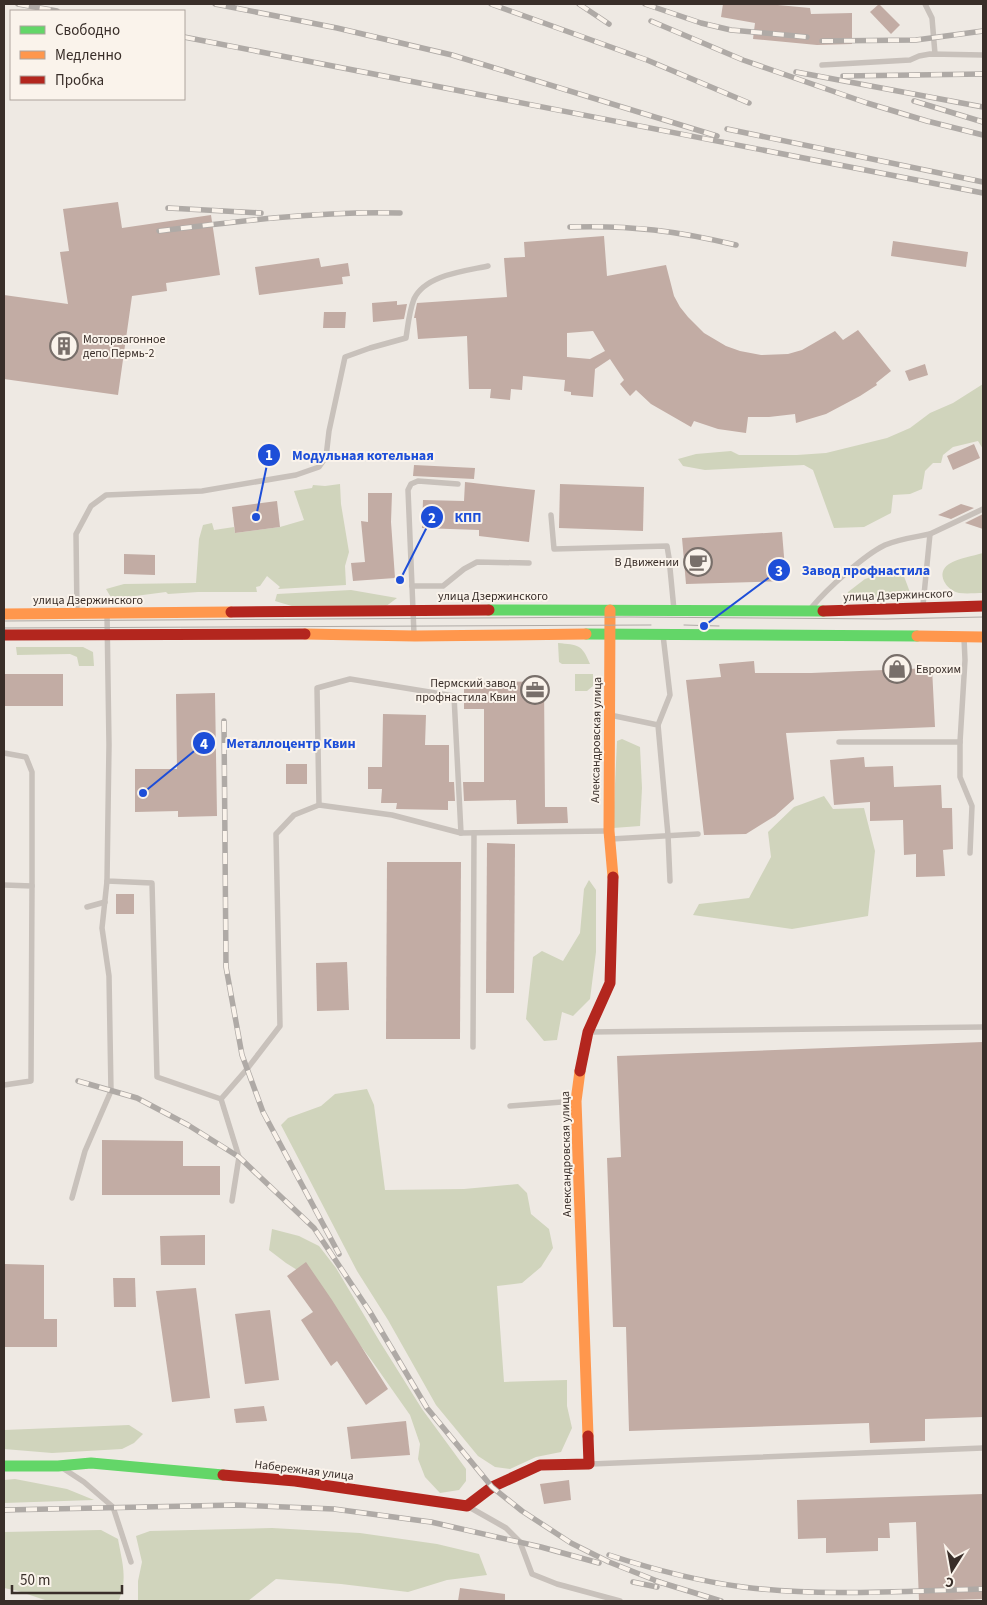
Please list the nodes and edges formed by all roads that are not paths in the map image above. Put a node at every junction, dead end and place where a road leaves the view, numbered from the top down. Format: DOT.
graph roads {
  1 [pos="925,4"];
  2 [pos="935,54"];
  3 [pos="983,55"];
  4 [pos="822,65"];
  5 [pos="488,266"];
  6 [pos="458,484"];
  7 [pos="983,509"];
  8 [pos="551,515"];
  9 [pos="930,534"];
  10 [pos="529,563"];
  11 [pos="412,586"];
  12 [pos="983,606"];
  13 [pos="923,608"];
  14 [pos="414,610"];
  15 [pos="610,610"];
  16 [pos="674,610"];
  17 [pos="808,611"];
  18 [pos="4,614"];
  19 [pos="77,614"];
  20 [pos="107,614"];
  21 [pos="611,633"];
  22 [pos="663,633"];
  23 [pos="4,635"];
  24 [pos="108,635"];
  25 [pos="414,636"];
  26 [pos="963,637"];
  27 [pos="983,637"];
  28 [pos="610,715"];
  29 [pos="658,726"];
  30 [pos="838,742"];
  31 [pos="960,742"];
  32 [pos="4,754"];
  33 [pos="319,805"];
  34 [pos="461,833"];
  35 [pos="474,833"];
  36 [pos="698,834"];
  37 [pos="610,835"];
  38 [pos="668,835"];
  39 [pos="970,853"];
  40 [pos="107,881"];
  41 [pos="670,881"];
  42 [pos="4,885"];
  43 [pos="32,886"];
  44 [pos="105,902"];
  45 [pos="87,906"];
  46 [pos="983,1027"];
  47 [pos="588,1032"];
  48 [pos="473,1047"];
  49 [pos="4,1085"];
  50 [pos="221,1099"];
  51 [pos="576,1101"];
  52 [pos="510,1106"];
  53 [pos="72,1198"];
  54 [pos="232,1201"];
  55 [pos="983,1448"];
  56 [pos="589,1464"];
  57 [pos="4,1466"];
  58 [pos="58,1466"];
  59 [pos="467,1506"];
  60 [pos="131,1562"];
  61 [pos="620,1601"];
  1 -- 2 [label="lane"];
  2 -- 3 [label="lane"];
  2 -- 4 [label="lane"];
  5 -- 19 [label="lane"];
  6 -- 11 [label="lane"];
  7 -- 9 [label="lane"];
  8 -- 16 [label="lane"];
  9 -- 13 [label="lane"];
  9 -- 17 [label="lane"];
  10 -- 11 [label="lane"];
  11 -- 14 [label="lane"];
  12 -- 13 [label="main road, улица Дзержинского"];
  13 -- 17 [label="main road, улица Дзержинского"];
  14 -- 15 [label="main road, улица Дзержинского"];
  14 -- 20 [label="main road, улица Дзержинского"];
  14 -- 25 [label="lane"];
  15 -- 16 [label="main road, улица Дзержинского"];
  15 -- 21 [label="main road, Александровская улица"];
  16 -- 17 [label="main road, улица Дзержинского"];
  18 -- 19 [label="main road, улица Дзержинского"];
  19 -- 20 [label="main road, улица Дзержинского"];
  20 -- 24 [label="lane"];
  21 -- 22 [label="main road"];
  21 -- 25 [label="main road"];
  21 -- 28 [label="main road, Александровская улица"];
  22 -- 26 [label="main road"];
  22 -- 29 [label="lane"];
  23 -- 24 [label="main road"];
  24 -- 25 [label="main road"];
  24 -- 40 [label="lane"];
  26 -- 27 [label="main road"];
  26 -- 31 [label="lane"];
  28 -- 29 [label="lane"];
  28 -- 37 [label="main road, Александровская улица"];
  29 -- 38 [label="lane"];
  30 -- 31 [label="lane"];
  31 -- 39 [label="lane"];
  32 -- 43 [label="lane"];
  33 -- 34 [label="lane"];
  33 -- 34 [label="lane"];
  33 -- 50 [label="lane"];
  34 -- 35 [label="lane"];
  35 -- 37 [label="lane"];
  35 -- 48 [label="lane"];
  36 -- 38 [label="lane"];
  37 -- 38 [label="lane"];
  37 -- 47 [label="main road, Александровская улица"];
  38 -- 41 [label="lane"];
  40 -- 44 [label="lane"];
  40 -- 50 [label="lane"];
  42 -- 43 [label="lane"];
  43 -- 49 [label="lane"];
  44 -- 45 [label="lane"];
  44 -- 53 [label="lane"];
  46 -- 47 [label="lane"];
  47 -- 51 [label="main road, Александровская улица"];
  50 -- 54 [label="lane"];
  51 -- 52 [label="lane"];
  51 -- 56 [label="main road, Александровская улица"];
  55 -- 56 [label="lane"];
  56 -- 59 [label="main road"];
  57 -- 58 [label="main road, Набережная улица"];
  58 -- 59 [label="main road, Набережная улица"];
  58 -- 60 [label="lane"];
  59 -- 61 [label="lane"];
}
